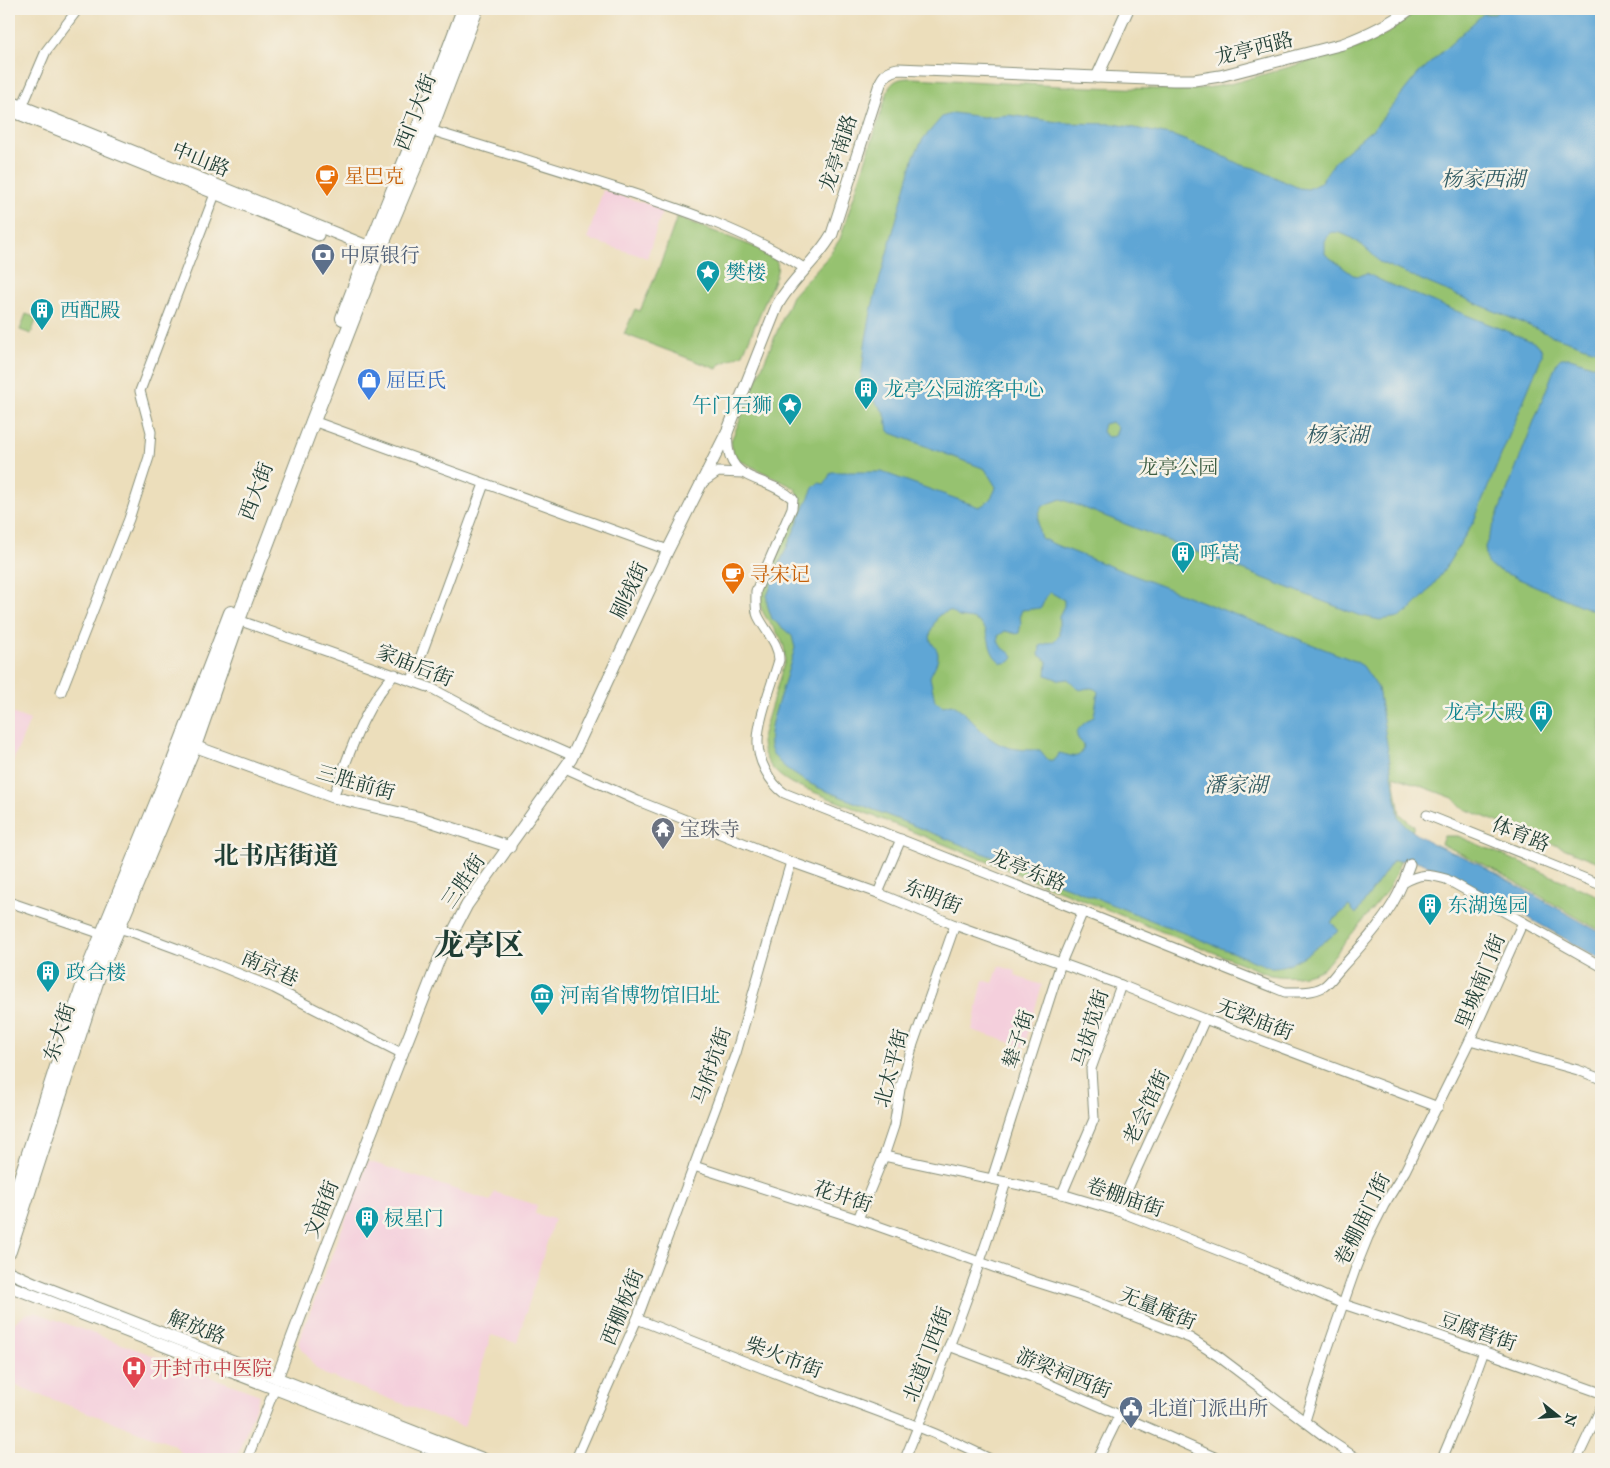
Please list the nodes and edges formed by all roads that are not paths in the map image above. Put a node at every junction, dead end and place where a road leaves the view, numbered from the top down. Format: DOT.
graph roads {
  1 [pos="78,9"];
  2 [pos="464,9"];
  3 [pos="476,9"];
  4 [pos="1128,9"];
  5 [pos="1410,9"];
  6 [pos="1097,77"];
  7 [pos="9,101"];
  8 [pos="22,107"];
  9 [pos="9,110"];
  10 [pos="430,130"];
  11 [pos="215,194"];
  12 [pos="373,252"];
  13 [pos="804,268"];
  14 [pos="313,421"];
  15 [pos="728,430"];
  16 [pos="743,473"];
  17 [pos="702,483"];
  18 [pos="484,484"];
  19 [pos="668,550"];
  20 [pos="238,620"];
  21 [pos="396,674"];
  22 [pos="412,680"];
  23 [pos="61,692"];
  24 [pos="188,744"];
  25 [pos="573,756"];
  26 [pos="565,768"];
  27 [pos="333,797"];
  28 [pos="1427,815"];
  29 [pos="902,839"];
  30 [pos="510,847"];
  31 [pos="791,862"];
  32 [pos="1410,864"];
  33 [pos="1403,883"];
  34 [pos="1601,885"];
  35 [pos="878,893"];
  36 [pos="9,902"];
  37 [pos="1083,911"];
  38 [pos="1523,922"];
  39 [pos="955,925"];
  40 [pos="117,928"];
  41 [pos="102,934"];
  42 [pos="1061,963"];
  43 [pos="1601,966"];
  44 [pos="1121,985"];
  45 [pos="1205,1019"];
  46 [pos="1470,1040"];
  47 [pos="403,1054"];
  48 [pos="1601,1078"];
  49 [pos="1438,1107"];
  50 [pos="884,1156"];
  51 [pos="694,1166"];
  52 [pos="992,1179"];
  53 [pos="1006,1182"];
  54 [pos="1062,1194"];
  55 [pos="1118,1211"];
  56 [pos="9,1215"];
  57 [pos="858,1219"];
  58 [pos="9,1252"];
  59 [pos="980,1262"];
  60 [pos="9,1272"];
  61 [pos="9,1286"];
  62 [pos="1343,1304"];
  63 [pos="637,1319"];
  64 [pos="949,1346"];
  65 [pos="1484,1351"];
  66 [pos="276,1384"];
  67 [pos="1601,1393"];
  68 [pos="1601,1408"];
  69 [pos="1120,1414"];
  70 [pos="1305,1421"];
  71 [pos="918,1426"];
  72 [pos="1354,1458"];
  73 [pos="247,1459"];
  74 [pos="457,1459"];
  75 [pos="484,1459"];
  76 [pos="576,1459"];
  77 [pos="904,1459"];
  78 [pos="990,1459"];
  79 [pos="1098,1459"];
  80 [pos="1219,1459"];
  81 [pos="1442,1459"];
  82 [pos="1577,1459"];
  1 -- 8 [label="street"];
  2 -- 12 [label="main road, 西门大街"];
  3 -- 10 [label="main road, 西门大街"];
  4 -- 6 [label="street"];
  5 -- 6 [label="street, 龙亭西路"];
  6 -- 13 [label="street, 龙亭南路"];
  7 -- 8 [label="street, 中山路"];
  8 -- 12 [label="street, 中山路"];
  9 -- 11 [label="street, 中山路"];
  10 -- 12 [label="main road, 西门大街"];
  10 -- 13 [label="street"];
  11 -- 12 [label="street, 中山路"];
  11 -- 23 [label="street"];
  12 -- 14 [label="main road, 西大街"];
  12 -- 24 [label="main road, 西大街"];
  13 -- 15 [label="street, 龙亭南路"];
  14 -- 18 [label="street"];
  14 -- 20 [label="main road, 西大街"];
  15 -- 16 [label="street, 龙亭东路"];
  15 -- 17 [label="street, 刷绒街"];
  16 -- 17 [label="street"];
  16 -- 29 [label="street, 龙亭东路"];
  17 -- 19 [label="street, 刷绒街"];
  18 -- 19 [label="street"];
  18 -- 22 [label="street"];
  19 -- 25 [label="street, 刷绒街"];
  20 -- 21 [label="street, 家庙后街"];
  20 -- 24 [label="main road, 西大街"];
  21 -- 22 [label="street, 家庙后街"];
  21 -- 27 [label="street"];
  22 -- 25 [label="street, 家庙后街"];
  24 -- 27 [label="street, 三胜前街"];
  24 -- 40 [label="main road, 东大街"];
  24 -- 41 [label="main road, 东大街"];
  25 -- 26 [label="street, 刷绒街"];
  26 -- 30 [label="street, 三胜街"];
  26 -- 31 [label="street, 东明街"];
  27 -- 30 [label="street, 三胜前街"];
  28 -- 34 [label="street, 体育路"];
  29 -- 35 [label="street"];
  29 -- 37 [label="street, 龙亭东路"];
  30 -- 47 [label="street, 三胜街"];
  31 -- 35 [label="street, 东明街"];
  31 -- 51 [label="street, 马府坑街"];
  32 -- 33 [label="street, 龙亭东路"];
  33 -- 37 [label="street, 龙亭东路"];
  33 -- 38 [label="street"];
  35 -- 39 [label="street, 东明街"];
  36 -- 41 [label="street"];
  37 -- 42 [label="street, 辇子街"];
  38 -- 43 [label="street"];
  38 -- 46 [label="street, 里城南门街"];
  39 -- 42 [label="street, 东明街"];
  39 -- 50 [label="street, 北太平街"];
  40 -- 47 [label="street, 南京巷"];
  40 -- 58 [label="main road, 东大街"];
  41 -- 56 [label="main road, 东大街"];
  42 -- 44 [label="street, 无梁庙街"];
  42 -- 52 [label="street, 辇子街"];
  44 -- 45 [label="street, 无梁庙街"];
  44 -- 54 [label="street, 马齿苋街"];
  45 -- 49 [label="street, 无梁庙街"];
  45 -- 55 [label="street, 老会馆街"];
  46 -- 48 [label="street, 里城南门街"];
  46 -- 49 [label="street, 卷棚庙门街"];
  47 -- 66 [label="street, 文庙街"];
  49 -- 62 [label="street, 卷棚庙门街"];
  50 -- 52 [label="street, 卷棚庙街"];
  50 -- 57 [label="street, 北太平街"];
  51 -- 57 [label="street, 花井街"];
  51 -- 63 [label="street, 西棚板街"];
  52 -- 53 [label="street, 卷棚庙街"];
  53 -- 54 [label="street, 卷棚庙街"];
  53 -- 59 [label="street, 北道门西街"];
  54 -- 55 [label="street, 卷棚庙街"];
  55 -- 62 [label="street, 卷棚庙街"];
  57 -- 59 [label="street, 花井街"];
  59 -- 64 [label="street, 北道门西街"];
  59 -- 70 [label="street, 无量庵街"];
  60 -- 66 [label="street, 解放路"];
  61 -- 66 [label="street, 解放路"];
  62 -- 65 [label="street, 豆腐营街"];
  62 -- 70 [label="street, 卷棚庙门街"];
  63 -- 71 [label="street, 柴火市街"];
  63 -- 76 [label="street, 西棚板街"];
  64 -- 69 [label="street, 游梁祠西街"];
  64 -- 71 [label="street, 北道门西街"];
  65 -- 67 [label="street, 豆腐营街"];
  65 -- 81 [label="street"];
  66 -- 73 [label="street"];
  66 -- 74 [label="street, 解放路"];
  66 -- 75 [label="street, 解放路"];
  68 -- 82 [label="street"];
  69 -- 79 [label="street"];
  69 -- 80 [label="street, 游梁祠西街"];
  70 -- 72 [label="street, 无量庵街"];
  71 -- 77 [label="street, 北道门西街"];
  71 -- 78 [label="street, 柴火市街"];
}
